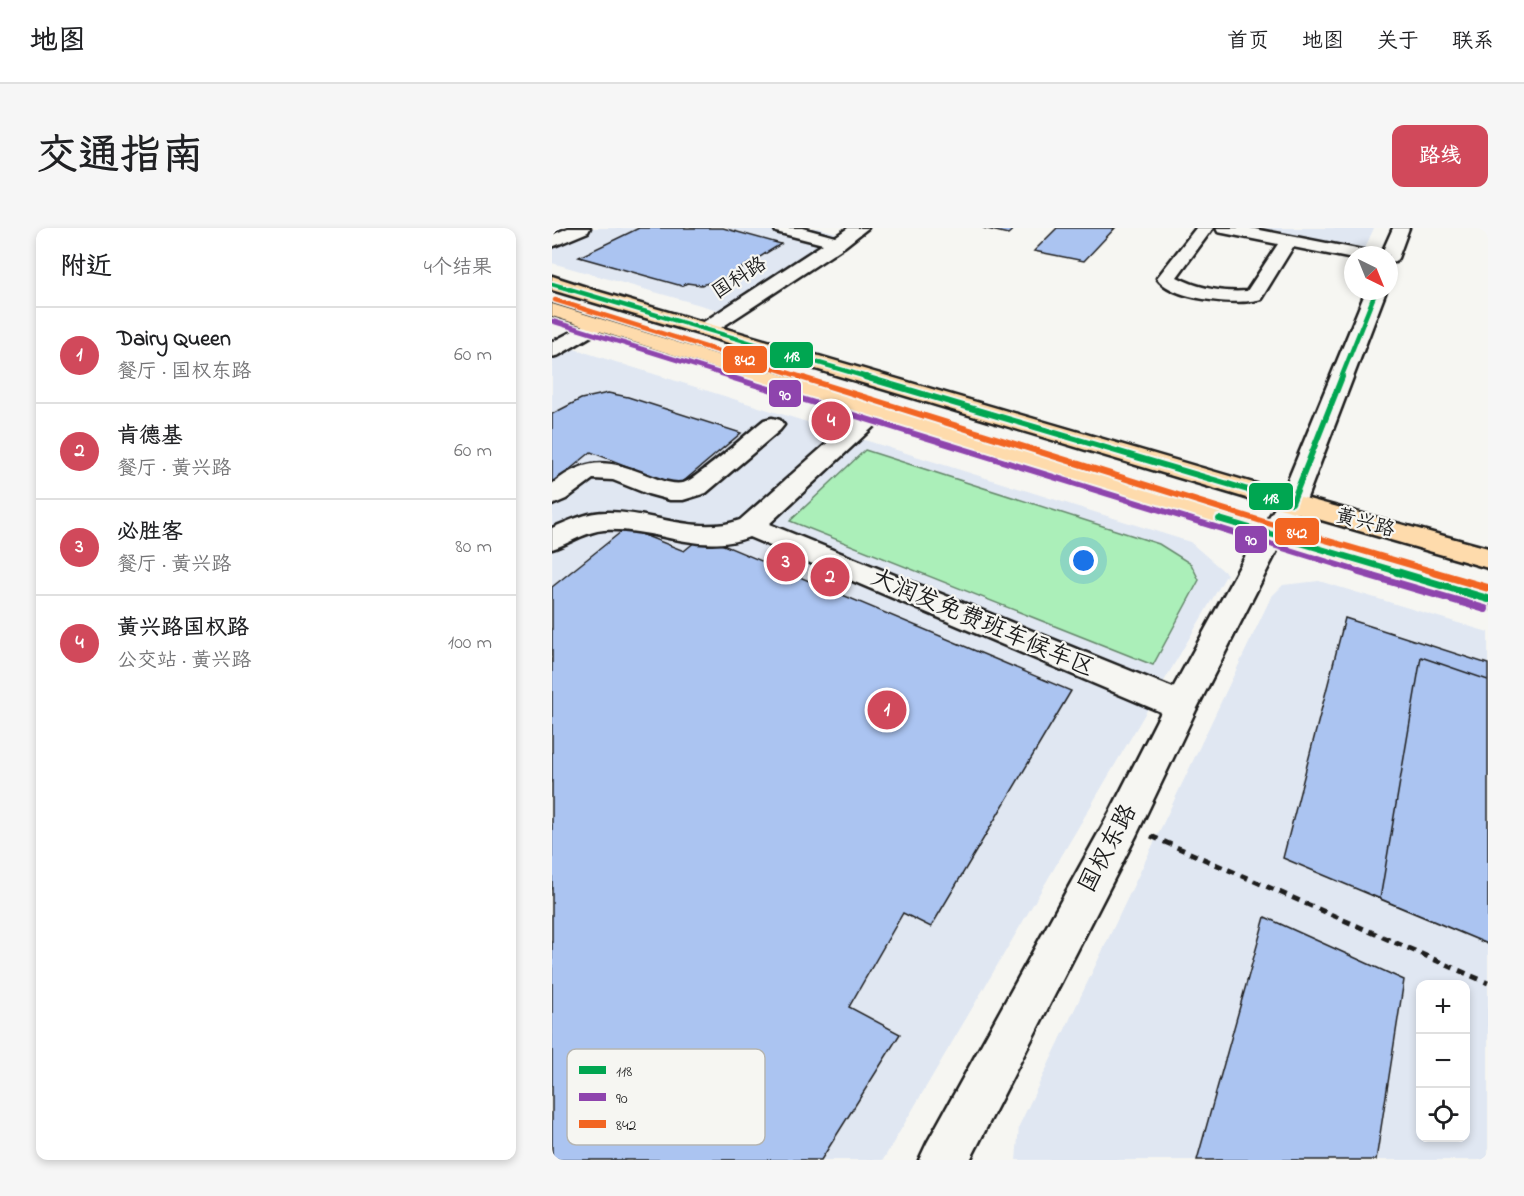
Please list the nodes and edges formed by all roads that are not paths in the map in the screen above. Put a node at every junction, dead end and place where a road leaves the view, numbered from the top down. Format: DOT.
graph roads {
  1 [pos="582,228"];
  2 [pos="782,228"];
  3 [pos="860,228"];
  4 [pos="1206,228"];
  5 [pos="1224,228"];
  6 [pos="1401,228"];
  7 [pos="1288,241"];
  8 [pos="552,242"];
  9 [pos="838,243"];
  10 [pos="1394,246"];
  11 [pos="1344,252"];
  12 [pos="552,283"];
  13 [pos="1372,300"];
  14 [pos="552,310"];
  15 [pos="596,325"];
  16 [pos="706,328"];
  17 [pos="552,351"];
  18 [pos="876,412"];
  19 [pos="772,425"];
  20 [pos="552,496"];
  21 [pos="1292,503"];
  22 [pos="750,527"];
  23 [pos="1271,535"];
  24 [pos="552,538"];
  25 [pos="1488,558"];
  26 [pos="1488,599"];
  27 [pos="1181,706"];
  28 [pos="944,1160"];
  1 -- 8 [label="street"];
  2 -- 9 [label="street"];
  3 -- 9 [label="street, 国科路"];
  4 -- 7 [label="street"];
  5 -- 7 [label="street"];
  6 -- 10 [label="street"];
  7 -- 11 [label="street"];
  9 -- 16 [label="street, 国科路"];
  12 -- 16 [label="main road, 黄兴路"];
  13 -- 21 [label="street, 国权东路"];
  14 -- 15 [label="main road, 黄兴路"];
  15 -- 17 [label="street"];
  15 -- 18 [label="main road, 黄兴路"];
  16 -- 21 [label="main road, 黄兴路"];
  18 -- 22 [label="street"];
  18 -- 23 [label="main road, 黄兴路"];
  19 -- 20 [label="street"];
  21 -- 23 [label="street, 国权东路"];
  21 -- 25 [label="main road, 黄兴路"];
  22 -- 24 [label="street"];
  22 -- 27 [label="street, 大润发免费班车候车区"];
  23 -- 26 [label="main road, 黄兴路"];
  23 -- 27 [label="street, 国权东路"];
  27 -- 28 [label="street, 国权东路"];
}
